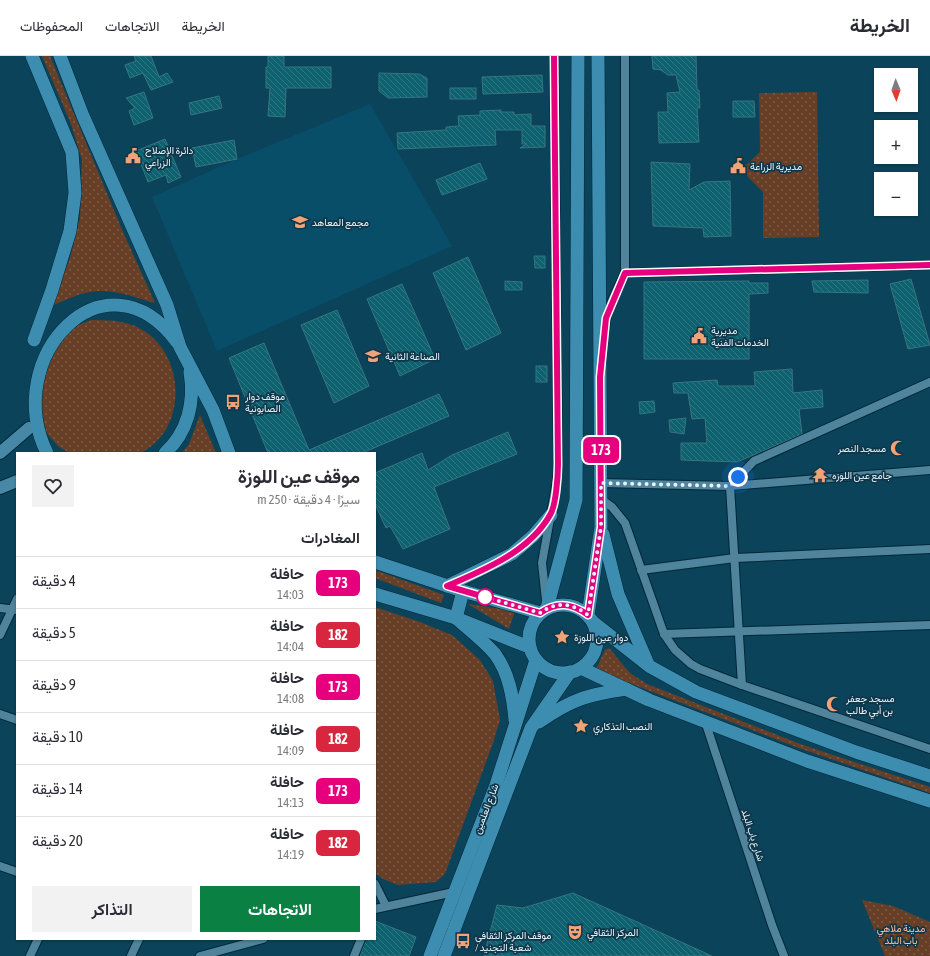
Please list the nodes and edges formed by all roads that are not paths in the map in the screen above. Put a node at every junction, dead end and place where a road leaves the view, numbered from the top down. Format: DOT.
graph roads {
  1 [pos="32,56"];
  2 [pos="60,56"];
  3 [pos="554,56"];
  4 [pos="578,56"];
  5 [pos="598,56"];
  6 [pos="625,56"];
  7 [pos="930,265"];
  8 [pos="625,273"];
  9 [pos="180,347"];
  10 [pos="600,377"];
  11 [pos="930,382"];
  12 [pos="23,410"];
  13 [pos="29,428"];
  14 [pos="46,452"];
  15 [pos="166,452"];
  16 [pos="229,452"];
  17 [pos="0,454"];
  18 [pos="930,470"];
  19 [pos="16,481"];
  20 [pos="601,483"];
  21 [pos="730,486"];
  22 [pos="0,488"];
  23 [pos="601,499"];
  24 [pos="551,515"];
  25 [pos="601,527"];
  26 [pos="930,549"];
  27 [pos="735,558"];
  28 [pos="376,562"];
  29 [pos="641,570"];
  30 [pos="447,586"];
  31 [pos="463,591"];
  32 [pos="376,594"];
  33 [pos="0,608"];
  34 [pos="15,609"];
  35 [pos="543,610"];
  36 [pos="456,618"];
  37 [pos="591,618"];
  38 [pos="930,625"];
  39 [pos="739,631"];
  40 [pos="0,634"];
  41 [pos="664,634"];
  42 [pos="529,647"];
  43 [pos="536,660"];
  44 [pos="649,666"];
  45 [pos="576,670"];
  46 [pos="742,685"];
  47 [pos="626,690"];
  48 [pos="0,714"];
  49 [pos="16,720"];
  50 [pos="704,720"];
  51 [pos="515,725"];
  52 [pos="531,728"];
  53 [pos="930,749"];
  54 [pos="930,776"];
  55 [pos="930,801"];
  56 [pos="0,866"];
  57 [pos="16,872"];
  58 [pos="376,886"];
  59 [pos="454,892"];
  60 [pos="386,906"];
  61 [pos="376,909"];
  62 [pos="38,940"];
  63 [pos="139,940"];
  64 [pos="259,940"];
  65 [pos="361,940"];
  66 [pos="30,956"];
  67 [pos="131,956"];
  68 [pos="200,956"];
  69 [pos="354,956"];
  70 [pos="430,956"];
  71 [pos="444,956"];
  72 [pos="784,956"];
  1 -- 9 [label="main road"];
  2 -- 9 [label="main road"];
  3 -- 24 [label="street"];
  4 -- 35 [label="main road"];
  5 -- 10 [label="main road"];
  6 -- 8 [label="street"];
  7 -- 8 [label="street"];
  8 -- 10 [label="street"];
  9 -- 15 [label="main road"];
  9 -- 16 [label="main road"];
  10 -- 20 [label="main road"];
  11 -- 21 [label="street"];
  12 -- 13 [label="main road"];
  13 -- 14 [label="main road"];
  13 -- 17 [label="main road"];
  18 -- 21 [label="street"];
  19 -- 22 [label="main road"];
  20 -- 21 [label="street"];
  20 -- 23 [label="main road"];
  21 -- 27 [label="street"];
  23 -- 25 [label="main road"];
  23 -- 29 [label="street"];
  24 -- 30 [label="main road"];
  24 -- 35 [label="street"];
  25 -- 37 [label="main road"];
  25 -- 44 [label="main road"];
  26 -- 27 [label="street"];
  27 -- 29 [label="street"];
  27 -- 39 [label="street"];
  28 -- 30 [label="main road"];
  29 -- 41 [label="street"];
  30 -- 31 [label="main road"];
  31 -- 35 [label="main road"];
  31 -- 36 [label="main road"];
  32 -- 36 [label="main road"];
  33 -- 34 [label="street"];
  34 -- 40 [label="street"];
  35 -- 37 [label="main road"];
  35 -- 42 [label="main road"];
  36 -- 42 [label="main road"];
  36 -- 51 [label="main road"];
  37 -- 44 [label="main road"];
  37 -- 45 [label="main road"];
  38 -- 39 [label="street"];
  39 -- 41 [label="street"];
  39 -- 46 [label="street"];
  41 -- 46 [label="street"];
  42 -- 43 [label="main road"];
  43 -- 45 [label="main road"];
  43 -- 51 [label="main road, شارع العلمين"];
  44 -- 54 [label="main road"];
  45 -- 47 [label="main road"];
  45 -- 52 [label="main road, شارع العلمين"];
  46 -- 53 [label="street"];
  47 -- 50 [label="main road"];
  47 -- 52 [label="main road"];
  48 -- 49 [label="street"];
  50 -- 55 [label="main road"];
  50 -- 72 [label="street, شارع باب البلد"];
  51 -- 59 [label="main road, شارع العلمين"];
  52 -- 71 [label="main road, شارع العلمين"];
  56 -- 57 [label="street"];
  58 -- 60 [label="street"];
  59 -- 60 [label="street"];
  59 -- 70 [label="main road, شارع العلمين"];
  60 -- 61 [label="street"];
  62 -- 66 [label="street"];
  63 -- 67 [label="street"];
  64 -- 68 [label="street"];
  65 -- 69 [label="street"];
}
